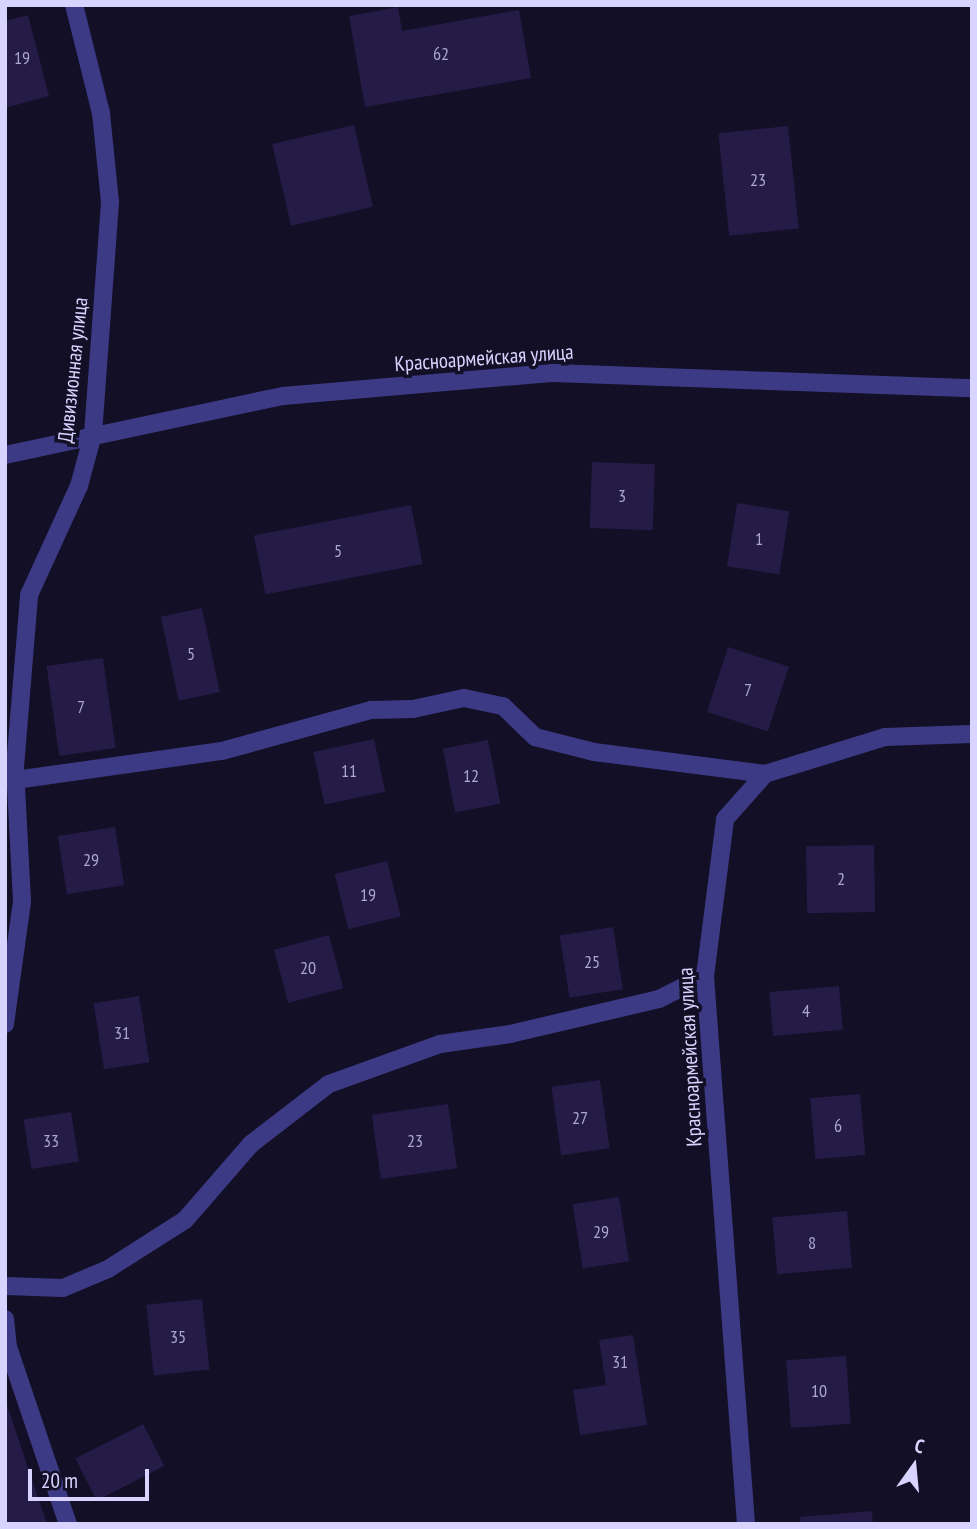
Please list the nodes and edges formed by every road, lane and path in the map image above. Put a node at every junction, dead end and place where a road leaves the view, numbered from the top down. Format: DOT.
graph roads {
  1 [pos="74,5"];
  2 [pos="972,388"];
  3 [pos="93,434"];
  4 [pos="5,455"];
  5 [pos="972,734"];
  6 [pos="765,774"];
  7 [pos="15,780"];
  8 [pos="9,963"];
  9 [pos="705,976"];
  10 [pos="5,1024"];
  11 [pos="5,1286"];
  12 [pos="5,1319"];
  13 [pos="68,1524"];
  14 [pos="747,1524"];
  1 -- 3 [label="street, Дивизионная улица"];
  2 -- 3 [label="street, Красноармейская улица"];
  3 -- 4 [label="street, Красноармейская улица"];
  3 -- 7 [label="street, Дивизионная улица"];
  5 -- 6 [label="street"];
  6 -- 7 [label="street"];
  6 -- 9 [label="street, Красноармейская улица"];
  7 -- 8 [label="street, Дивизионная улица"];
  8 -- 10 [label="street, Дивизионная улица"];
  9 -- 11 [label="street"];
  9 -- 14 [label="street, Красноармейская улица"];
  12 -- 13 [label="street"];
}
